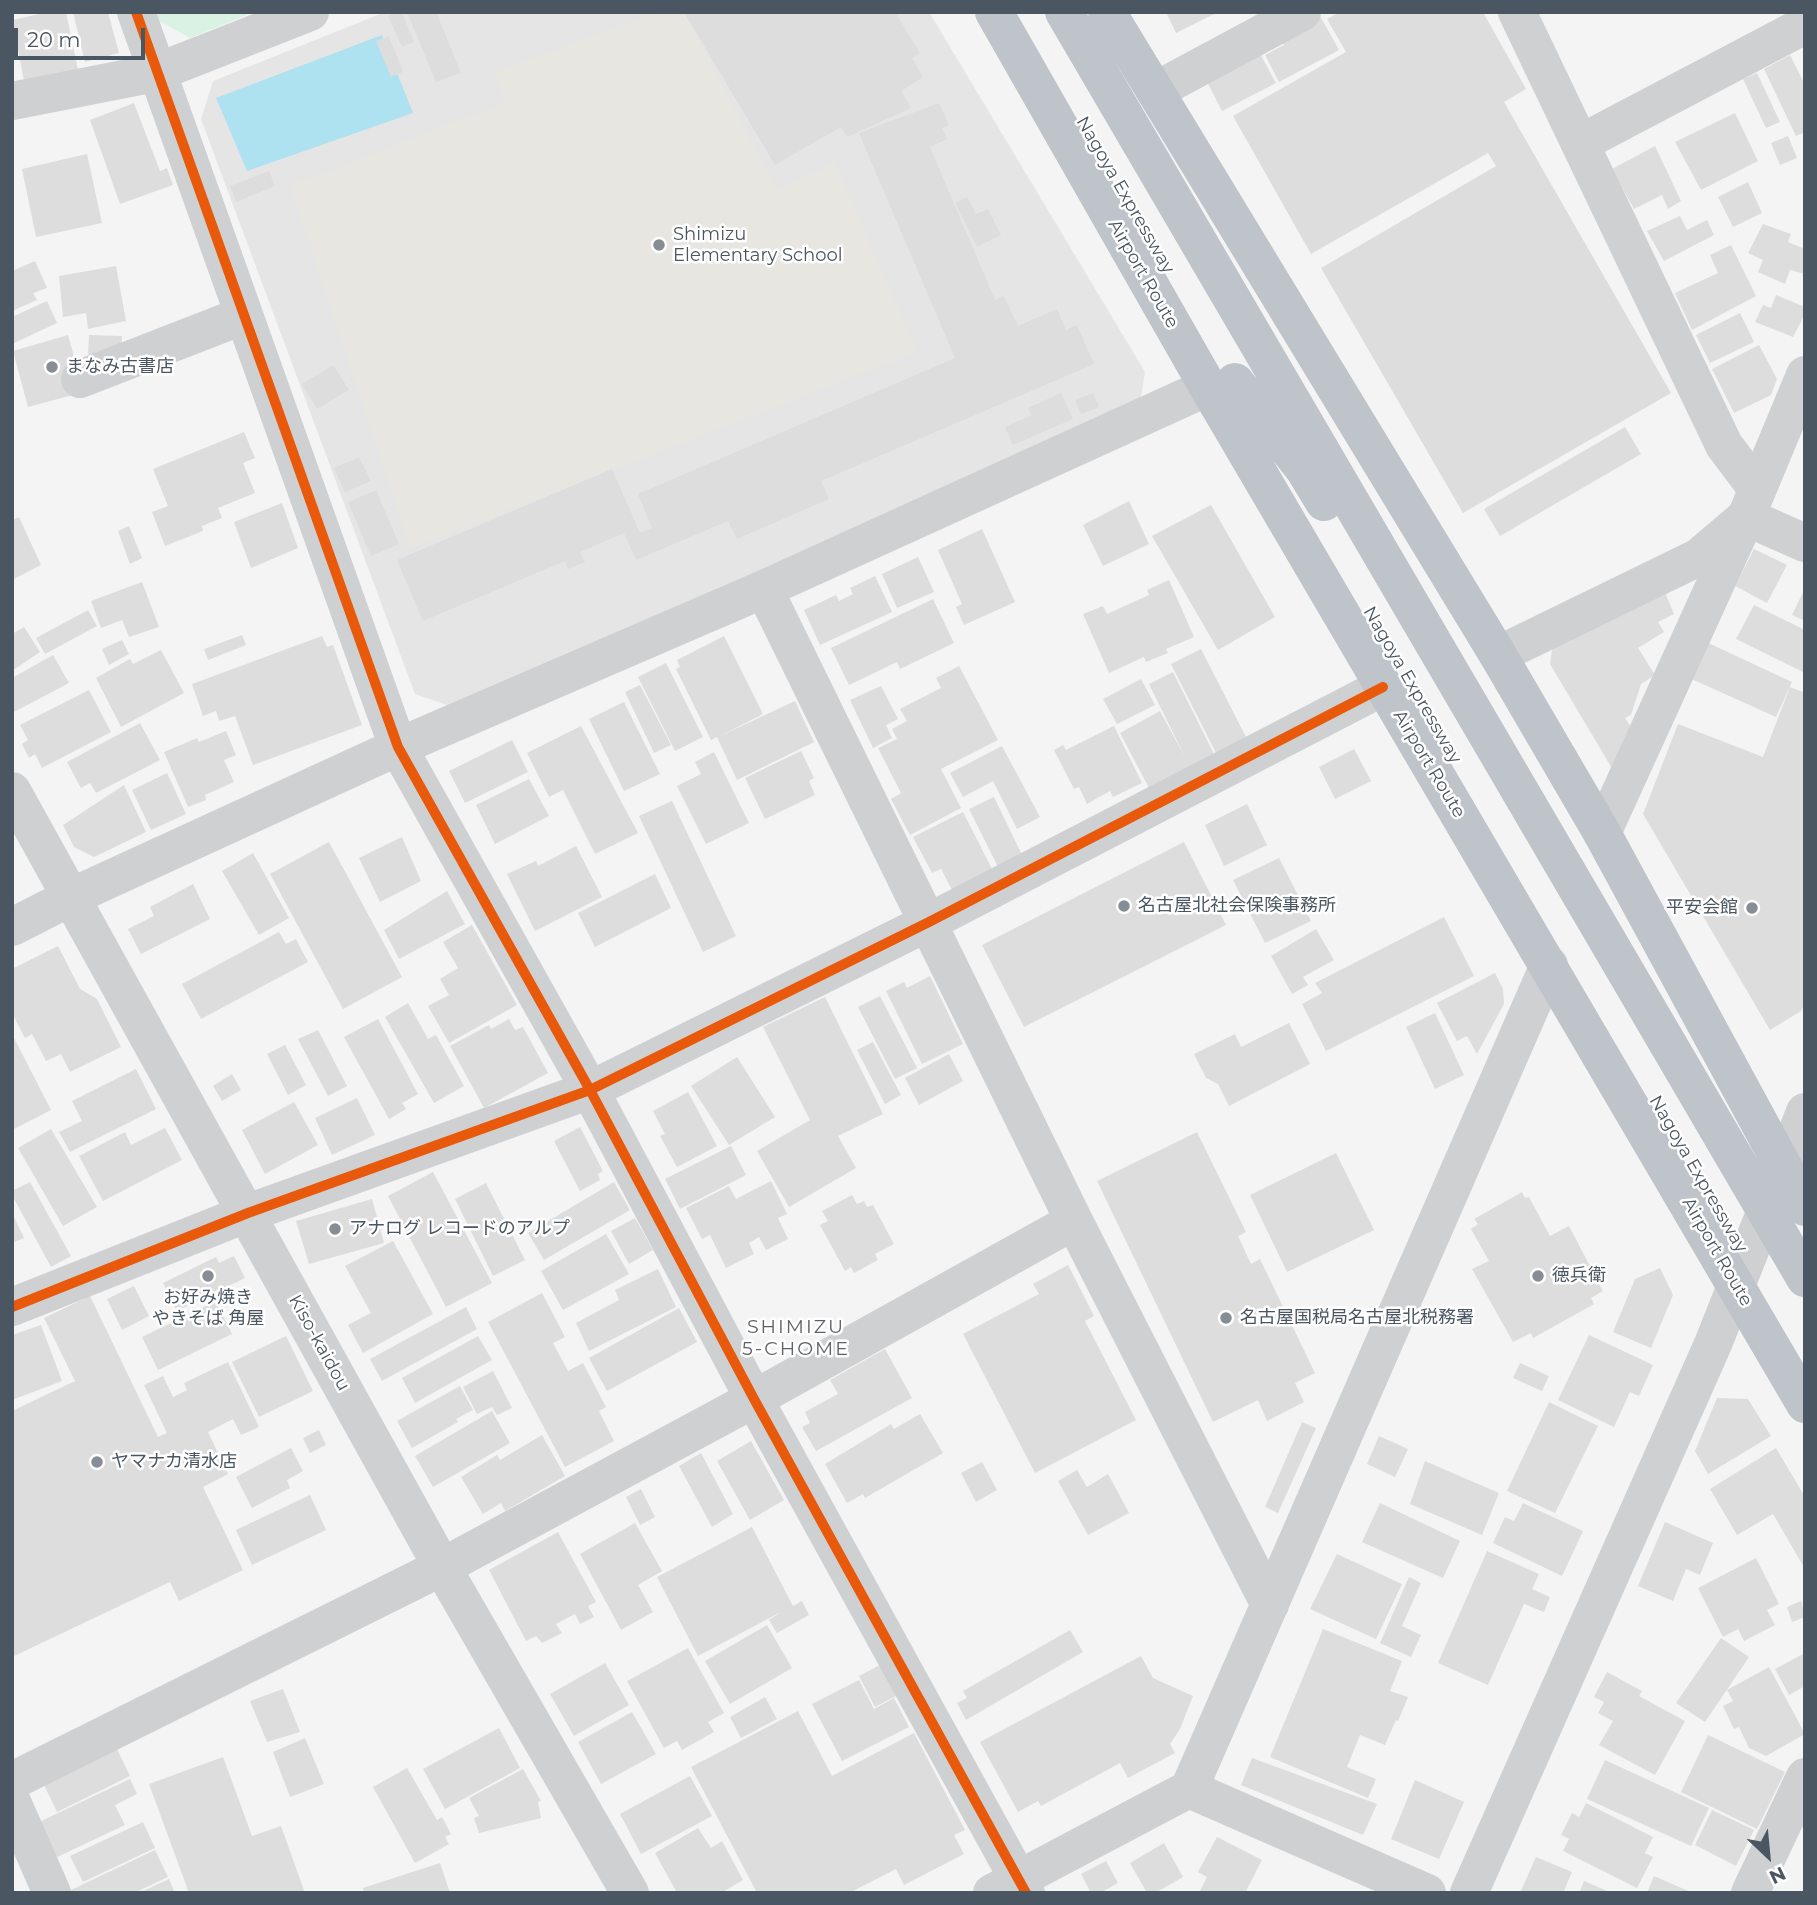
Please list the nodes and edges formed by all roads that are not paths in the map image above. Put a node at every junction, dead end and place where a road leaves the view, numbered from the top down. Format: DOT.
graph roads {
  1 [pos="135,12"];
  2 [pos="310,12"];
  3 [pos="993,12"];
  4 [pos="1019,12"];
  5 [pos="1064,12"];
  6 [pos="1107,12"];
  7 [pos="1302,12"];
  8 [pos="1517,12"];
  9 [pos="1805,25"];
  10 [pos="155,73"];
  11 [pos="1155,91"];
  12 [pos="12,101"];
  13 [pos="1581,143"];
  14 [pos="242,316"];
  15 [pos="1805,375"];
  16 [pos="80,379"];
  17 [pos="1222,385"];
  18 [pos="1327,459"];
  19 [pos="1752,503"];
  20 [pos="1805,543"];
  21 [pos="764,589"];
  22 [pos="1498,655"];
  23 [pos="1383,687"];
  24 [pos="398,747"];
  25 [pos="12,791"];
  26 [pos="1602,833"];
  27 [pos="73,896"];
  28 [pos="929,922"];
  29 [pos="12,927"];
  30 [pos="1549,965"];
  31 [pos="590,1090"];
  32 [pos="1805,1112"];
  33 [pos="1794,1180"];
  34 [pos="1805,1207"];
  35 [pos="248,1213"];
  36 [pos="1074,1221"];
  37 [pos="1805,1278"];
  38 [pos="1737,1285"];
  39 [pos="1805,1289"];
  40 [pos="12,1307"];
  41 [pos="1805,1357"];
  42 [pos="754,1399"];
  43 [pos="1805,1404"];
  44 [pos="442,1567"];
  45 [pos="1270,1605"];
  46 [pos="1805,1777"];
  47 [pos="12,1781"];
  48 [pos="1189,1788"];
  49 [pos="12,1802"];
  50 [pos="1012,1888"];
  51 [pos="52,1893"];
  52 [pos="630,1893"];
  53 [pos="1427,1893"];
  54 [pos="1469,1893"];
  55 [pos="1750,1893"];
  1 -- 10 [label="street"];
  2 -- 10 [label="street"];
  3 -- 17 [label="highway, Airport Route"];
  4 -- 17 [label="highway, Nagoya Expressway"];
  5 -- 18 [label="highway"];
  6 -- 11 [label="highway"];
  7 -- 11 [label="street"];
  8 -- 13 [label="street"];
  9 -- 13 [label="street"];
  10 -- 12 [label="street"];
  10 -- 14 [label="street"];
  11 -- 22 [label="highway"];
  13 -- 19 [label="street"];
  14 -- 16 [label="street"];
  14 -- 24 [label="street"];
  15 -- 19 [label="street"];
  17 -- 21 [label="street"];
  17 -- 23 [label="highway, Airport Route"];
  17 -- 39 [label="highway"];
  17 -- 41 [label="highway, Nagoya Expressway"];
  18 -- 33 [label="highway"];
  18 -- 37 [label="highway"];
  19 -- 20 [label="street"];
  19 -- 22 [label="street"];
  19 -- 26 [label="street"];
  21 -- 24 [label="street"];
  21 -- 28 [label="street"];
  22 -- 26 [label="highway"];
  23 -- 28 [label="street"];
  23 -- 30 [label="highway, Airport Route"];
  24 -- 27 [label="street"];
  24 -- 31 [label="street"];
  25 -- 27 [label="street, Kiso-kaidou"];
  26 -- 33 [label="highway"];
  27 -- 29 [label="street"];
  27 -- 35 [label="street, Kiso-kaidou"];
  28 -- 31 [label="street"];
  28 -- 36 [label="street"];
  30 -- 38 [label="highway, Airport Route"];
  30 -- 45 [label="street"];
  31 -- 35 [label="street"];
  31 -- 42 [label="street"];
  32 -- 33 [label="street"];
  33 -- 34 [label="highway"];
  33 -- 38 [label="street"];
  35 -- 40 [label="street"];
  35 -- 44 [label="street, Kiso-kaidou"];
  36 -- 42 [label="street"];
  36 -- 45 [label="street"];
  38 -- 43 [label="highway, Airport Route"];
  38 -- 54 [label="street"];
  42 -- 44 [label="street"];
  42 -- 50 [label="street"];
  44 -- 47 [label="street"];
  44 -- 52 [label="street, Kiso-kaidou"];
  45 -- 48 [label="street"];
  46 -- 55 [label="street"];
  48 -- 50 [label="street"];
  48 -- 53 [label="street"];
  49 -- 51 [label="street"];
}
